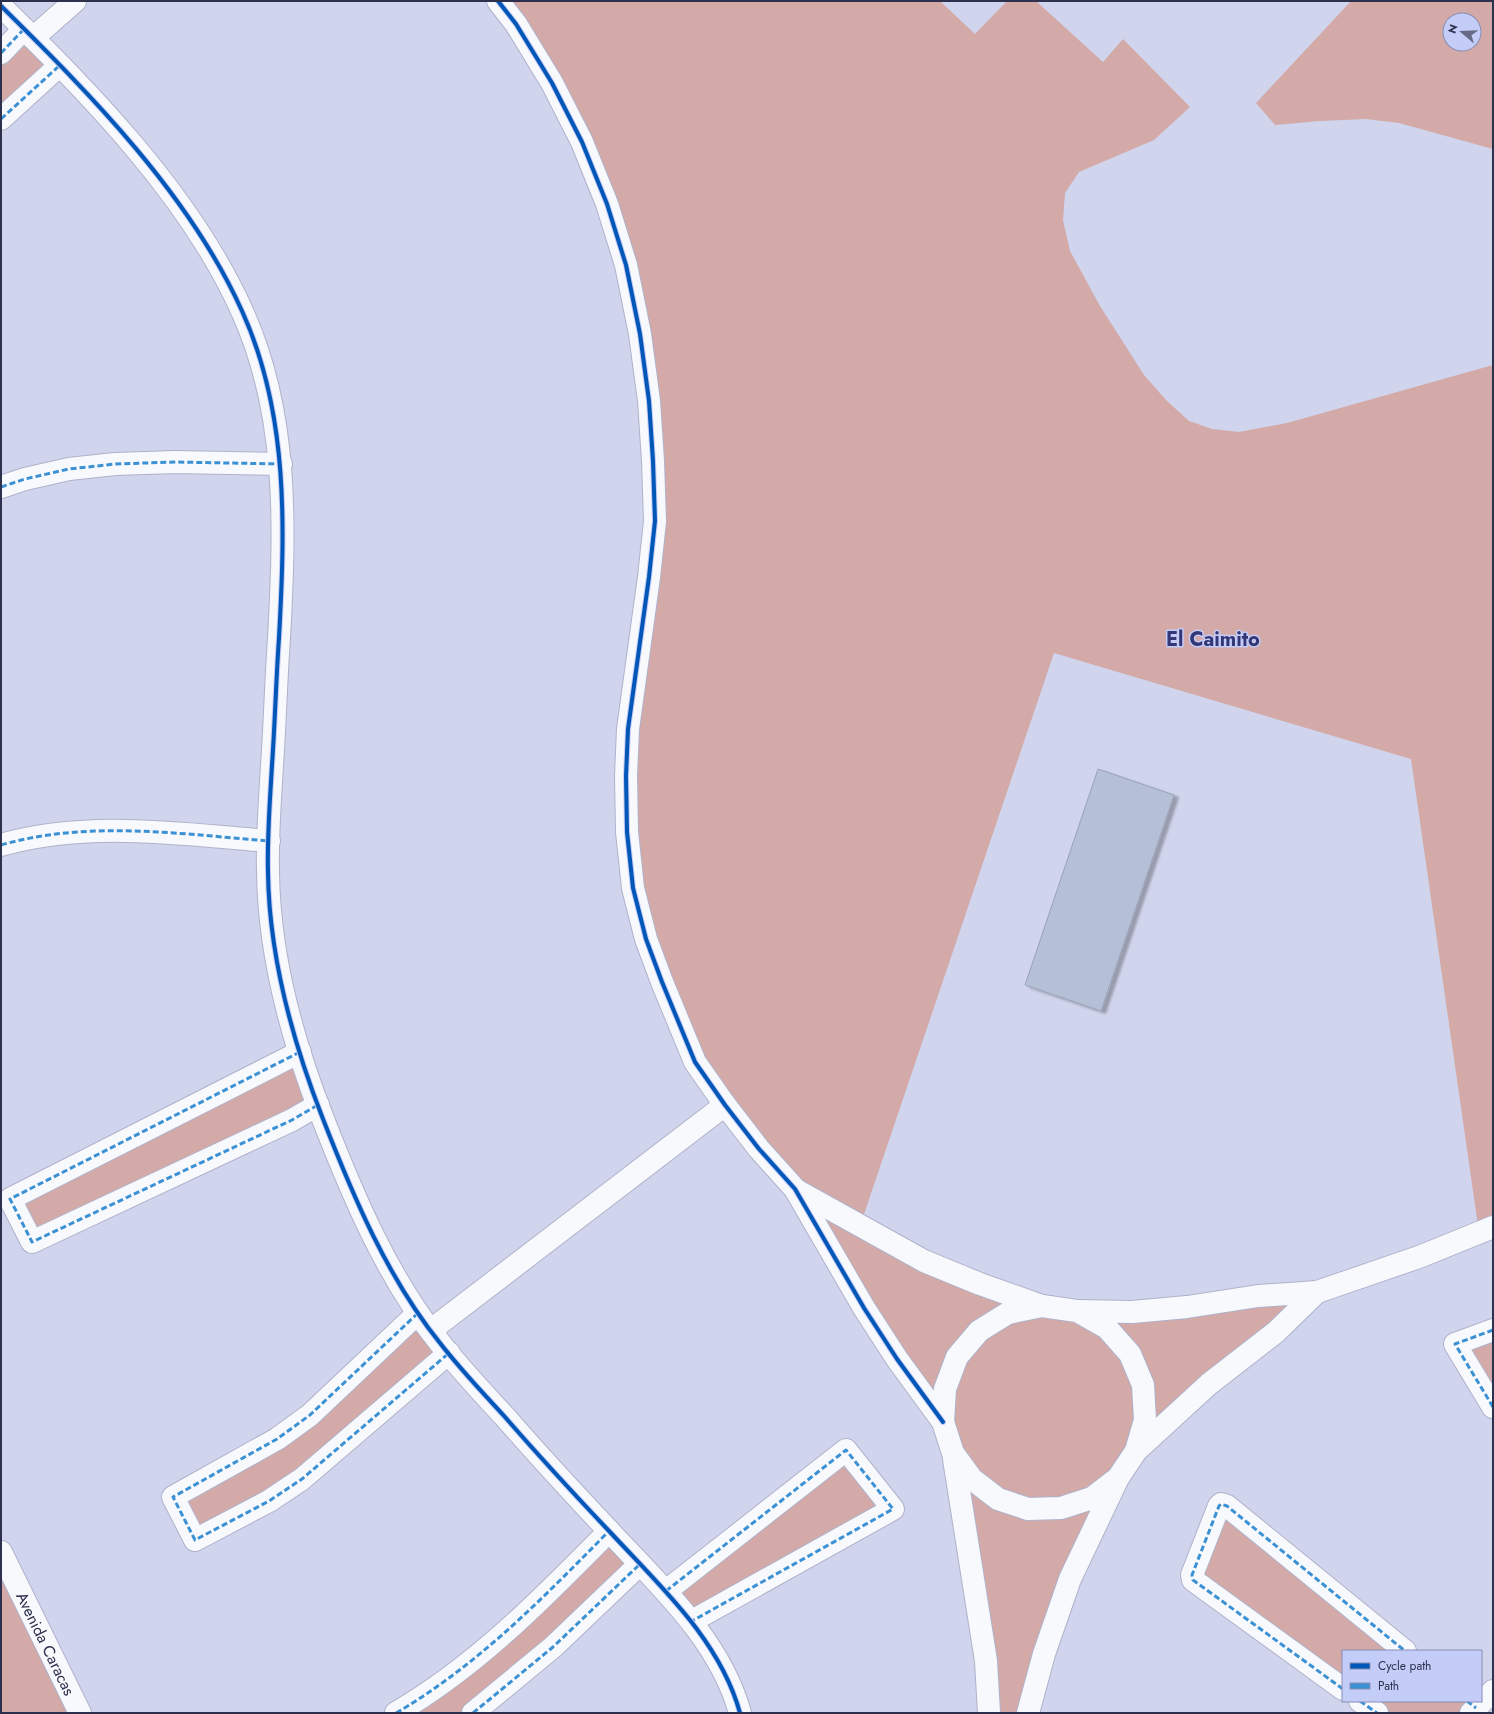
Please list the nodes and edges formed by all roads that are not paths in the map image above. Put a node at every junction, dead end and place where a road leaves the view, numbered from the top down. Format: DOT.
graph roads {
  1 [pos="75,1"];
  2 [pos="498,1"];
  3 [pos="1,6"];
  4 [pos="28,34"];
  5 [pos="1,53"];
  6 [pos="59,66"];
  7 [pos="1,119"];
  8 [pos="281,464"];
  9 [pos="1,488"];
  10 [pos="269,841"];
  11 [pos="1,845"];
  12 [pos="300,1052"];
  13 [pos="318,1105"];
  14 [pos="725,1105"];
  15 [pos="795,1189"];
  16 [pos="1493,1227"];
  17 [pos="1317,1292"];
  18 [pos="1042,1306"];
  19 [pos="1077,1311"];
  20 [pos="418,1313"];
  21 [pos="431,1330"];
  22 [pos="1493,1330"];
  23 [pos="449,1353"];
  24 [pos="1493,1407"];
  25 [pos="944,1422"];
  26 [pos="1136,1451"];
  27 [pos="953,1453"];
  28 [pos="1118,1478"];
  29 [pos="609,1532"];
  30 [pos="1,1552"];
  31 [pos="640,1564"];
  32 [pos="666,1591"];
  33 [pos="692,1621"];
  34 [pos="1404,1650"];
  35 [pos="1342,1687"];
  36 [pos="1493,1691"];
  37 [pos="1482,1699"];
  38 [pos="1361,1702"];
  39 [pos="80,1713"];
  40 [pos="396,1713"];
  41 [pos="473,1713"];
  42 [pos="740,1713"];
  43 [pos="988,1713"];
  44 [pos="1028,1713"];
  45 [pos="1377,1713"];
  1 -- 4 [label="street"];
  2 -- 14 [label="street"];
  3 -- 4 [label="street"];
  4 -- 5 [label="street"];
  4 -- 6 [label="street"];
  6 -- 7 [label="street"];
  6 -- 8 [label="street"];
  8 -- 9 [label="street"];
  8 -- 10 [label="street"];
  10 -- 11 [label="street"];
  10 -- 12 [label="street"];
  12 -- 13 [label="street"];
  12 -- 13 [label="street"];
  13 -- 20 [label="street"];
  14 -- 15 [label="street"];
  14 -- 21 [label="street"];
  15 -- 18 [label="street"];
  15 -- 25 [label="street"];
  16 -- 17 [label="street"];
  17 -- 19 [label="street"];
  17 -- 26 [label="street"];
  18 -- 19 [label="street"];
  18 -- 25 [label="street"];
  19 -- 26 [label="street"];
  20 -- 21 [label="street"];
  20 -- 23 [label="street"];
  21 -- 23 [label="street"];
  22 -- 24 [label="street"];
  23 -- 29 [label="street"];
  25 -- 27 [label="street"];
  26 -- 28 [label="street"];
  27 -- 28 [label="street"];
  27 -- 43 [label="street"];
  28 -- 44 [label="street"];
  29 -- 31 [label="street"];
  29 -- 40 [label="street"];
  30 -- 39 [label="street, Avenida Caracas"];
  31 -- 32 [label="street"];
  31 -- 41 [label="street"];
  32 -- 33 [label="street"];
  32 -- 33 [label="street"];
  33 -- 42 [label="street"];
  34 -- 35 [label="street"];
  36 -- 37 [label="street"];
  38 -- 45 [label="street"];
}
